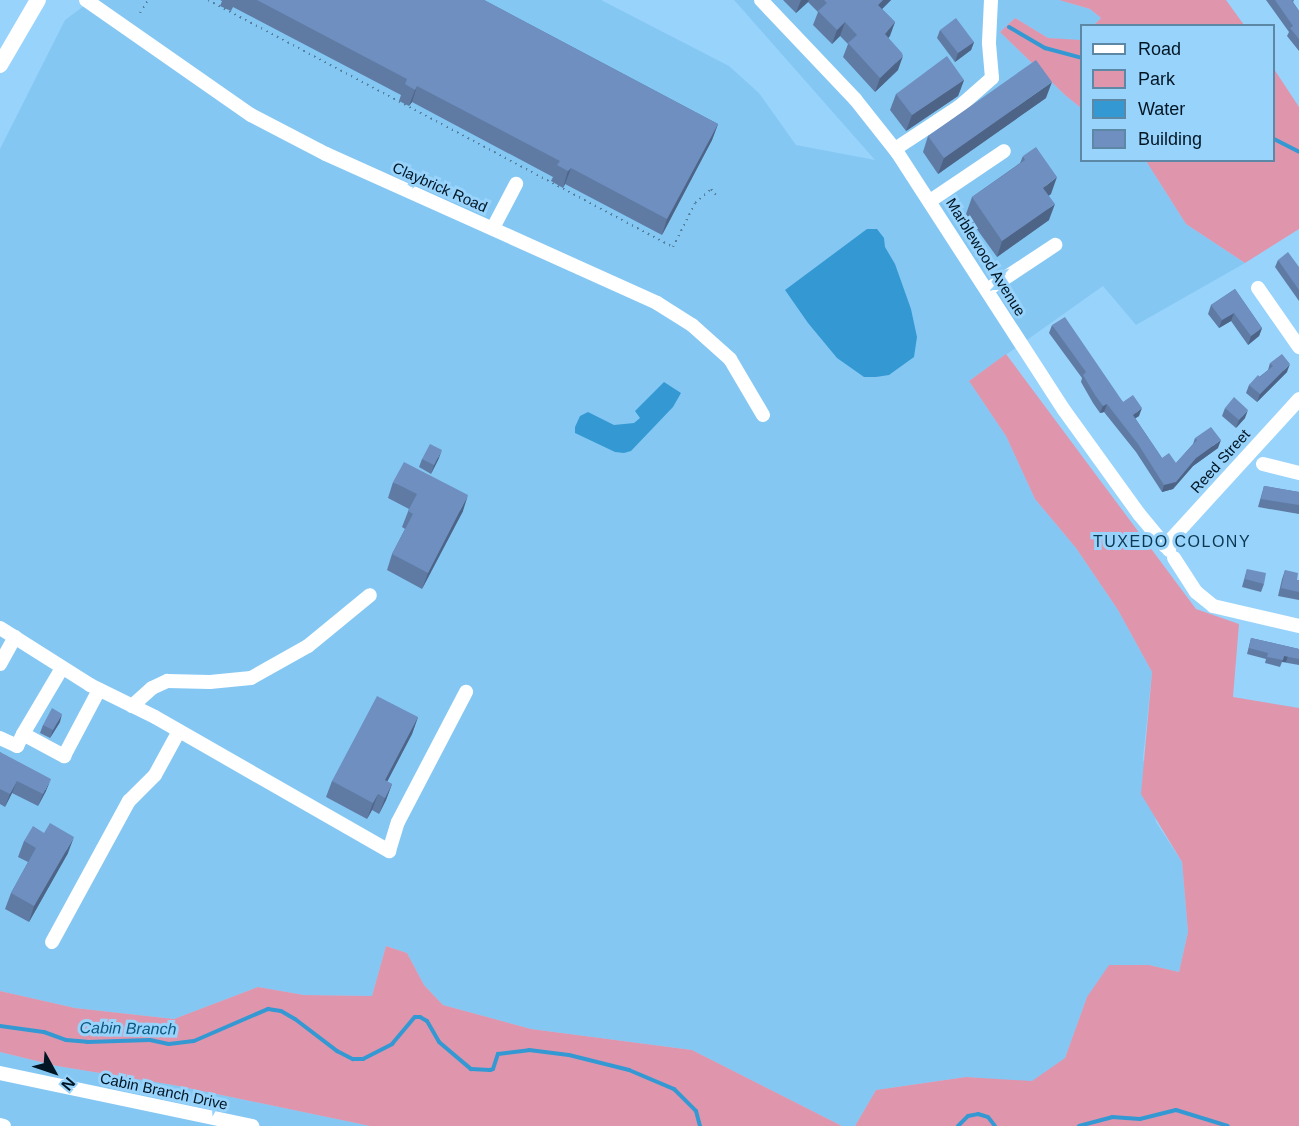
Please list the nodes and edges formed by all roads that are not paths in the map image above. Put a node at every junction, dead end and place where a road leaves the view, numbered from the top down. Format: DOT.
graph roads {
  1 [pos="38,0"];
  2 [pos="86,0"];
  3 [pos="761,0"];
  4 [pos="991,0"];
  5 [pos="1,59"];
  6 [pos="895,149"];
  7 [pos="1004,152"];
  8 [pos="516,184"];
  9 [pos="930,201"];
  10 [pos="493,228"];
  11 [pos="1055,245"];
  12 [pos="1258,288"];
  13 [pos="987,290"];
  14 [pos="1299,347"];
  15 [pos="1299,399"];
  16 [pos="763,415"];
  17 [pos="1263,464"];
  18 [pos="1299,472"];
  19 [pos="1170,551"];
  20 [pos="370,595"];
  21 [pos="1299,626"];
  22 [pos="0,628"];
  23 [pos="15,637"];
  24 [pos="0,664"];
  25 [pos="62,668"];
  26 [pos="99,690"];
  27 [pos="466,692"];
  28 [pos="132,706"];
  29 [pos="179,731"];
  30 [pos="22,734"];
  31 [pos="0,738"];
  32 [pos="52,942"];
  33 [pos="0,1073"];
  34 [pos="181,1119"];
  35 [pos="252,1126"];
  1 -- 5 [label="main road"];
  2 -- 10 [label="street, Claybrick Road"];
  3 -- 6 [label="street, Marblewood Avenue"];
  4 -- 6 [label="street"];
  6 -- 9 [label="street, Marblewood Avenue"];
  7 -- 9 [label="street"];
  8 -- 10 [label="street"];
  9 -- 13 [label="street, Marblewood Avenue"];
  10 -- 16 [label="street, Claybrick Road"];
  11 -- 13 [label="street"];
  12 -- 14 [label="street"];
  13 -- 19 [label="street, Marblewood Avenue"];
  15 -- 19 [label="street, Reed Street"];
  17 -- 18 [label="street"];
  19 -- 21 [label="street, Marblewood Avenue"];
  20 -- 28 [label="street"];
  22 -- 23 [label="street"];
  23 -- 24 [label="street"];
  23 -- 25 [label="street"];
  25 -- 26 [label="street"];
  25 -- 30 [label="street"];
  26 -- 28 [label="street"];
  26 -- 30 [label="street"];
  27 -- 29 [label="street"];
  28 -- 29 [label="street"];
  29 -- 32 [label="street"];
  30 -- 31 [label="street"];
  33 -- 34 [label="street, Cabin Branch Drive"];
  34 -- 35 [label="street, Cabin Branch Drive"];
}
